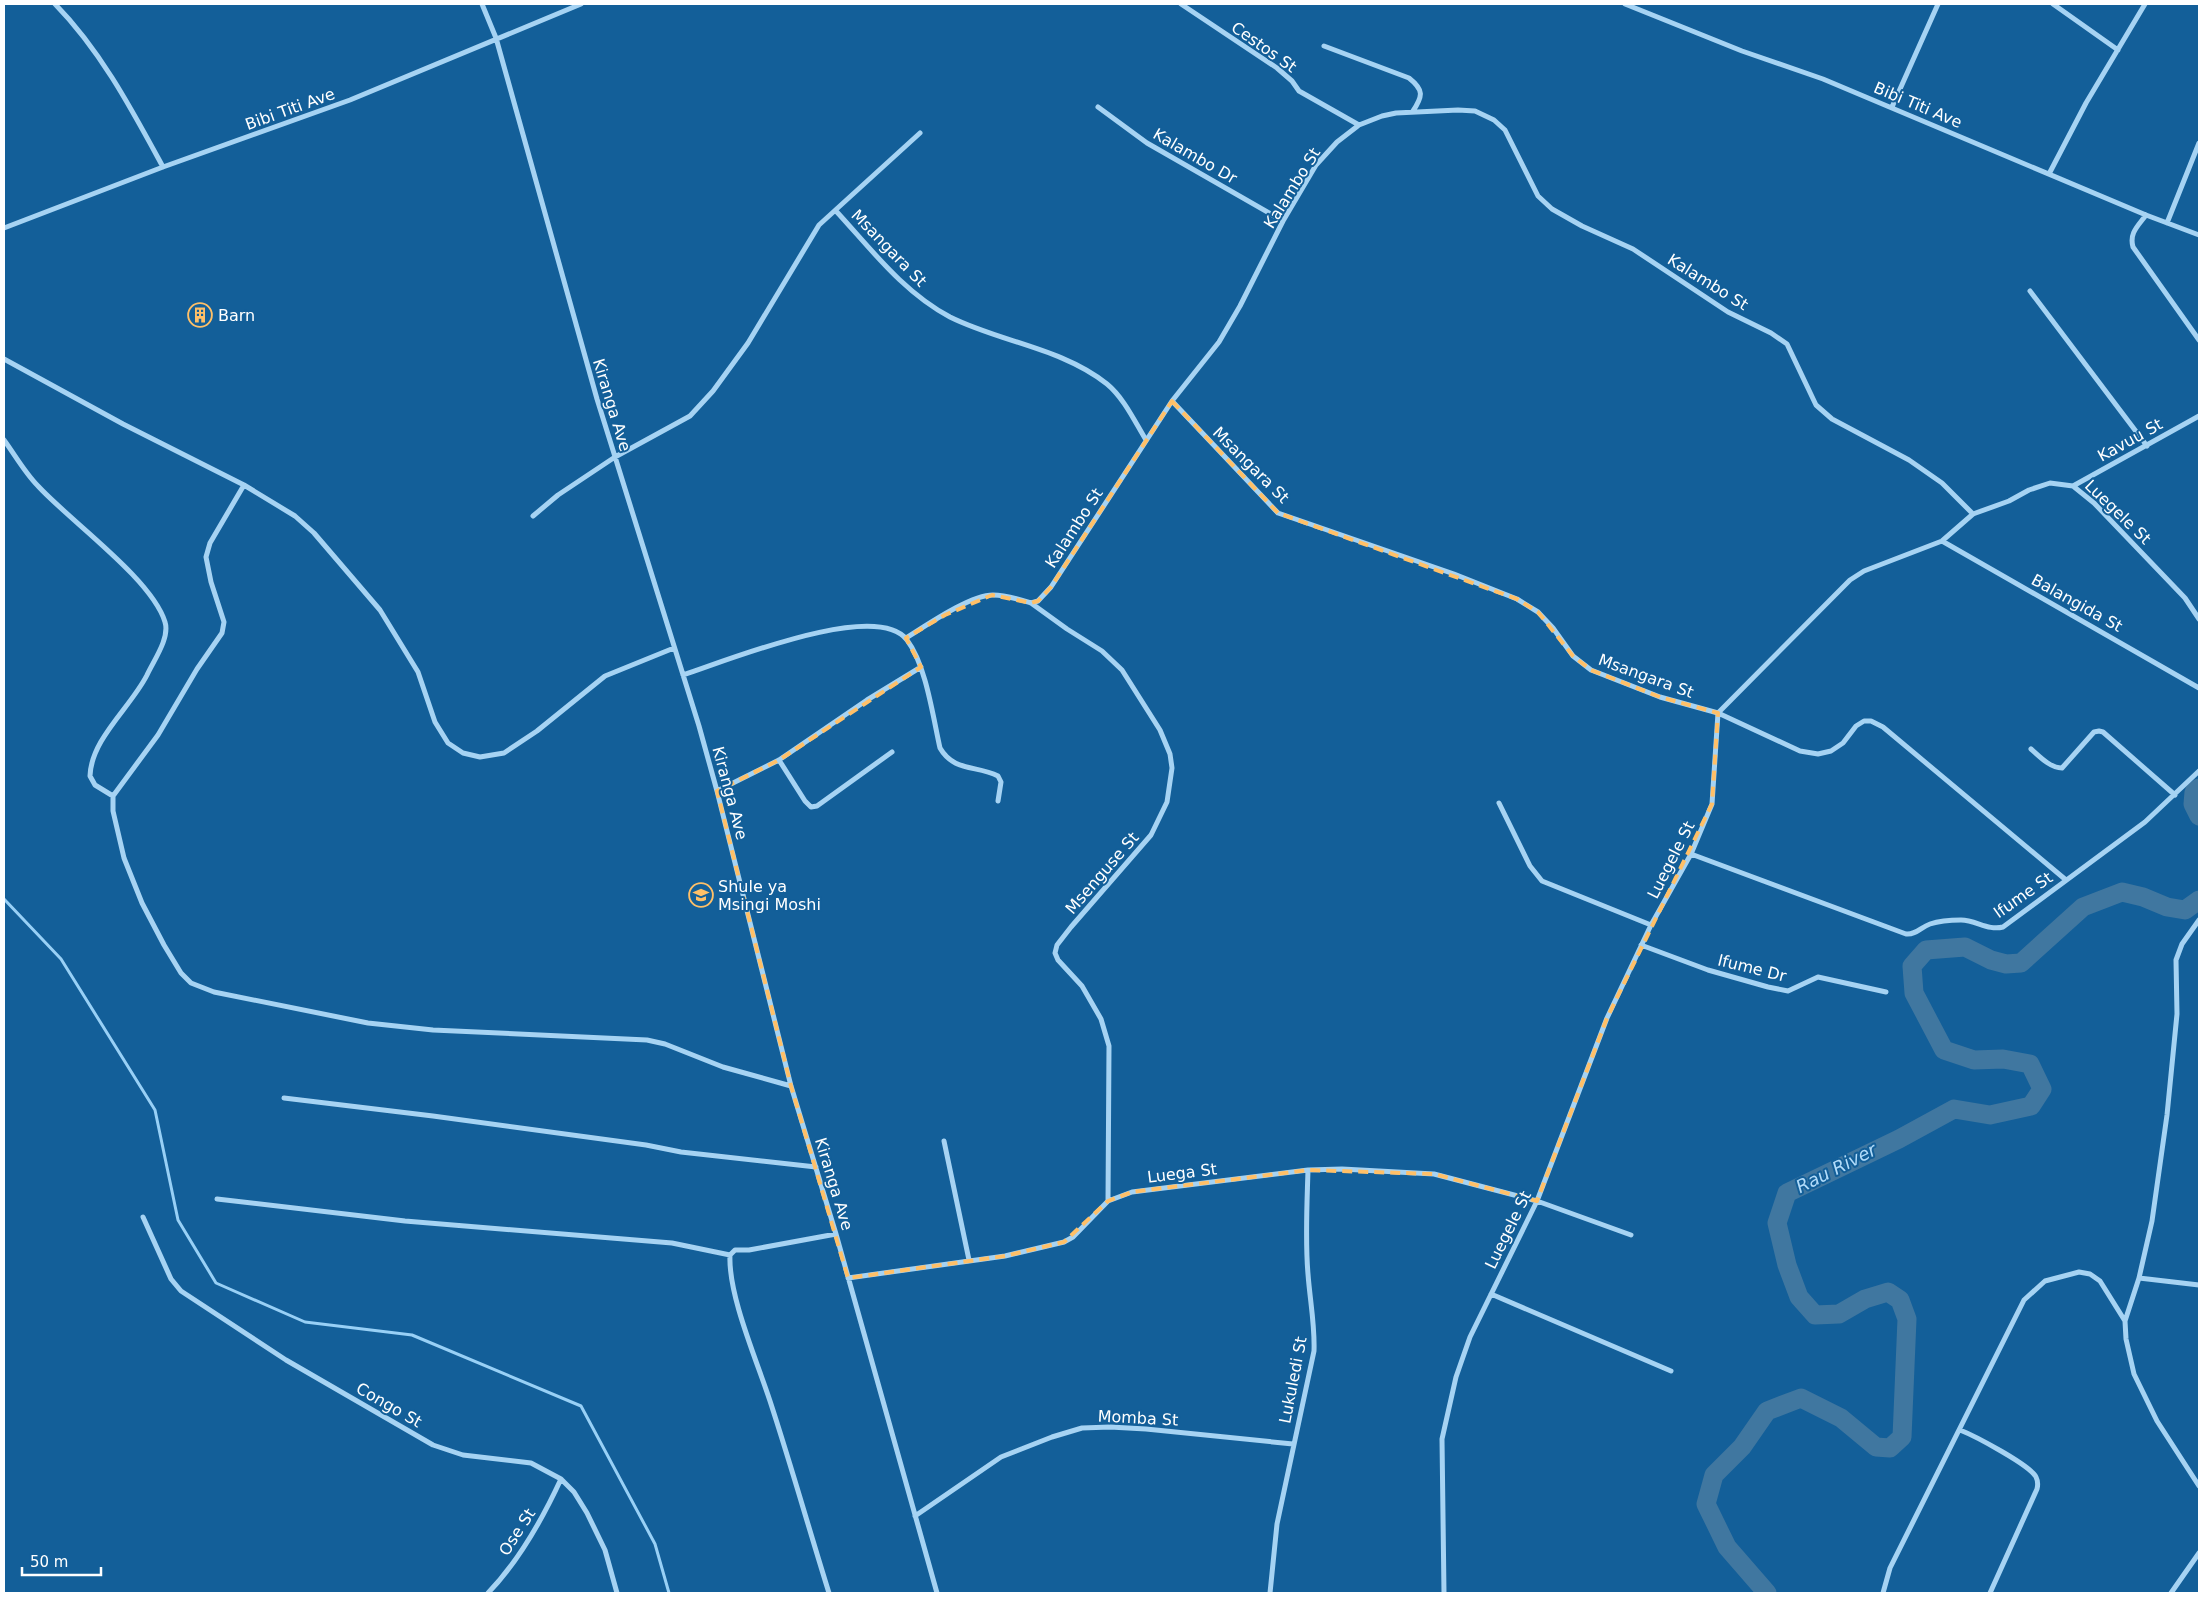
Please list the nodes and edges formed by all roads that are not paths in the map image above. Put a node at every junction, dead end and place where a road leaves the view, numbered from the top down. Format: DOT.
graph roads {
  1 [pos="55,4"];
  2 [pos="482,4"];
  3 [pos="581,4"];
  4 [pos="1181,4"];
  5 [pos="1625,4"];
  6 [pos="1938,4"];
  7 [pos="2053,4"];
  8 [pos="2145,4"];
  9 [pos="496,38"];
  10 [pos="1324,46"];
  11 [pos="2118,50"];
  12 [pos="1098,107"];
  13 [pos="1892,107"];
  14 [pos="1413,111"];
  15 [pos="1359,125"];
  16 [pos="920,134"];
  17 [pos="2199,143"];
  18 [pos="163,167"];
  19 [pos="2049,174"];
  20 [pos="836,211"];
  21 [pos="2146,215"];
  22 [pos="1283,221"];
  23 [pos="2167,223"];
  24 [pos="4,228"];
  25 [pos="2199,235"];
  26 [pos="2030,291"];
  27 [pos="2199,340"];
  28 [pos="4,359"];
  29 [pos="1172,401"];
  30 [pos="2199,416"];
  31 [pos="4,440"];
  32 [pos="1146,440"];
  33 [pos="2147,446"];
  34 [pos="615,457"];
  35 [pos="244,485"];
  36 [pos="2073,486"];
  37 [pos="1973,514"];
  38 [pos="533,516"];
  39 [pos="1942,541"];
  40 [pos="1031,603"];
  41 [pos="2199,619"];
  42 [pos="906,638"];
  43 [pos="674,648"];
  44 [pos="921,667"];
  45 [pos="683,675"];
  46 [pos="2199,688"];
  47 [pos="1718,713"];
  48 [pos="2031,749"];
  49 [pos="892,752"];
  50 [pos="780,760"];
  51 [pos="2199,770"];
  52 [pos="717,791"];
  53 [pos="2175,795"];
  54 [pos="113,796"];
  55 [pos="998,801"];
  56 [pos="1499,803"];
  57 [pos="1691,854"];
  58 [pos="2066,880"];
  59 [pos="2199,920"];
  60 [pos="1651,925"];
  61 [pos="1641,945"];
  62 [pos="1886,992"];
  63 [pos="791,1086"];
  64 [pos="284,1098"];
  65 [pos="944,1141"];
  66 [pos="816,1167"];
  67 [pos="1308,1170"];
  68 [pos="217,1200"];
  69 [pos="1108,1201"];
  70 [pos="1537,1201"];
  71 [pos="143,1217"];
  72 [pos="836,1234"];
  73 [pos="1631,1235"];
  74 [pos="730,1255"];
  75 [pos="969,1260"];
  76 [pos="848,1278"];
  77 [pos="2139,1278"];
  78 [pos="2199,1285"];
  79 [pos="1491,1294"];
  80 [pos="2125,1321"];
  81 [pos="1671,1371"];
  82 [pos="1960,1430"];
  83 [pos="1293,1444"];
  84 [pos="560,1480"];
  85 [pos="2199,1486"];
  86 [pos="915,1516"];
  87 [pos="2199,1553"];
  88 [pos="488,1593"];
  89 [pos="616,1593"];
  90 [pos="829,1593"];
  91 [pos="937,1593"];
  92 [pos="1270,1593"];
  93 [pos="1444,1593"];
  94 [pos="1883,1593"];
  95 [pos="1990,1593"];
  96 [pos="2171,1593"];
  1 -- 18 [label="street"];
  2 -- 9 [label="street, Kiranga Ave"];
  3 -- 9 [label="street, Bibi Titi Ave"];
  4 -- 15 [label="street, Cestos St"];
  5 -- 13 [label="street, Bibi Titi Ave"];
  6 -- 13 [label="street"];
  7 -- 11 [label="street"];
  8 -- 11 [label="street"];
  9 -- 18 [label="street, Bibi Titi Ave"];
  9 -- 34 [label="street, Kiranga Ave"];
  10 -- 14 [label="street"];
  11 -- 19 [label="street"];
  12 -- 22 [label="street, Kalambo Dr"];
  13 -- 19 [label="street, Bibi Titi Ave"];
  14 -- 15 [label="street, Kalambo St"];
  14 -- 37 [label="street, Kalambo St"];
  15 -- 22 [label="street, Kalambo St"];
  16 -- 20 [label="street, Msangara St"];
  17 -- 23 [label="street"];
  18 -- 24 [label="street, Bibi Titi Ave"];
  19 -- 21 [label="street, Bibi Titi Ave"];
  20 -- 32 [label="street, Msangara St"];
  20 -- 34 [label="street, Msangara St"];
  21 -- 23 [label="street, Bibi Titi Ave"];
  21 -- 27 [label="street"];
  22 -- 29 [label="street, Kalambo St"];
  23 -- 25 [label="street, Bibi Titi Ave"];
  26 -- 33 [label="street"];
  28 -- 35 [label="street"];
  29 -- 32 [label="street, Kalambo St"];
  29 -- 47 [label="street, Msangara St"];
  30 -- 33 [label="street, Kavuu St"];
  31 -- 54 [label="street"];
  32 -- 40 [label="street, Kalambo St"];
  33 -- 36 [label="street, Kavuu St"];
  34 -- 38 [label="street, Msangara St"];
  34 -- 43 [label="street, Kiranga Ave"];
  35 -- 43 [label="street"];
  35 -- 54 [label="street"];
  36 -- 37 [label="street, Luegele St"];
  36 -- 41 [label="street, Luegele St"];
  37 -- 39 [label="street, Luegele St"];
  39 -- 46 [label="street, Balangida St"];
  39 -- 47 [label="street, Luegele St"];
  40 -- 42 [label="street"];
  40 -- 69 [label="street, Msenguse St"];
  42 -- 44 [label="street"];
  42 -- 45 [label="street"];
  43 -- 45 [label="street, Kiranga Ave"];
  44 -- 50 [label="street"];
  44 -- 55 [label="street"];
  45 -- 52 [label="street, Kiranga Ave"];
  47 -- 57 [label="street, Luegele St"];
  47 -- 58 [label="street, Msangara St"];
  48 -- 53 [label="street"];
  49 -- 50 [label="street"];
  50 -- 52 [label="street"];
  51 -- 53 [label="street, Ifume St"];
  52 -- 63 [label="street, Kiranga Ave"];
  53 -- 58 [label="street, Ifume St"];
  54 -- 63 [label="street"];
  56 -- 60 [label="street"];
  57 -- 58 [label="street, Ifume St"];
  57 -- 60 [label="street, Luegele St"];
  59 -- 77 [label="street"];
  60 -- 61 [label="street, Luegele St"];
  61 -- 62 [label="street, Ifume Dr"];
  61 -- 70 [label="street, Luegele St"];
  63 -- 66 [label="street, Kiranga Ave"];
  64 -- 66 [label="street"];
  65 -- 75 [label="street"];
  66 -- 72 [label="street, Kiranga Ave"];
  67 -- 69 [label="street, Luega St"];
  67 -- 70 [label="street, Luega St"];
  67 -- 83 [label="street, Lukuledi St"];
  68 -- 74 [label="street"];
  69 -- 75 [label="street, Luega St"];
  70 -- 73 [label="street, Luega St"];
  70 -- 79 [label="street, Luegele St"];
  71 -- 84 [label="street, Congo St"];
  72 -- 74 [label="street"];
  72 -- 76 [label="street, Kiranga Ave"];
  74 -- 90 [label="street"];
  75 -- 76 [label="street, Luega St"];
  76 -- 86 [label="street, Kiranga Ave"];
  77 -- 78 [label="street"];
  77 -- 80 [label="street"];
  79 -- 81 [label="street"];
  79 -- 93 [label="street, Luegele St"];
  80 -- 82 [label="street"];
  80 -- 85 [label="street"];
  82 -- 94 [label="street"];
  82 -- 95 [label="street"];
  83 -- 86 [label="street, Momba St"];
  83 -- 92 [label="street, Lukuledi St"];
  84 -- 88 [label="street, Ose St"];
  84 -- 89 [label="street, Congo St"];
  86 -- 91 [label="street, Kiranga Ave"];
  87 -- 96 [label="street"];
}
